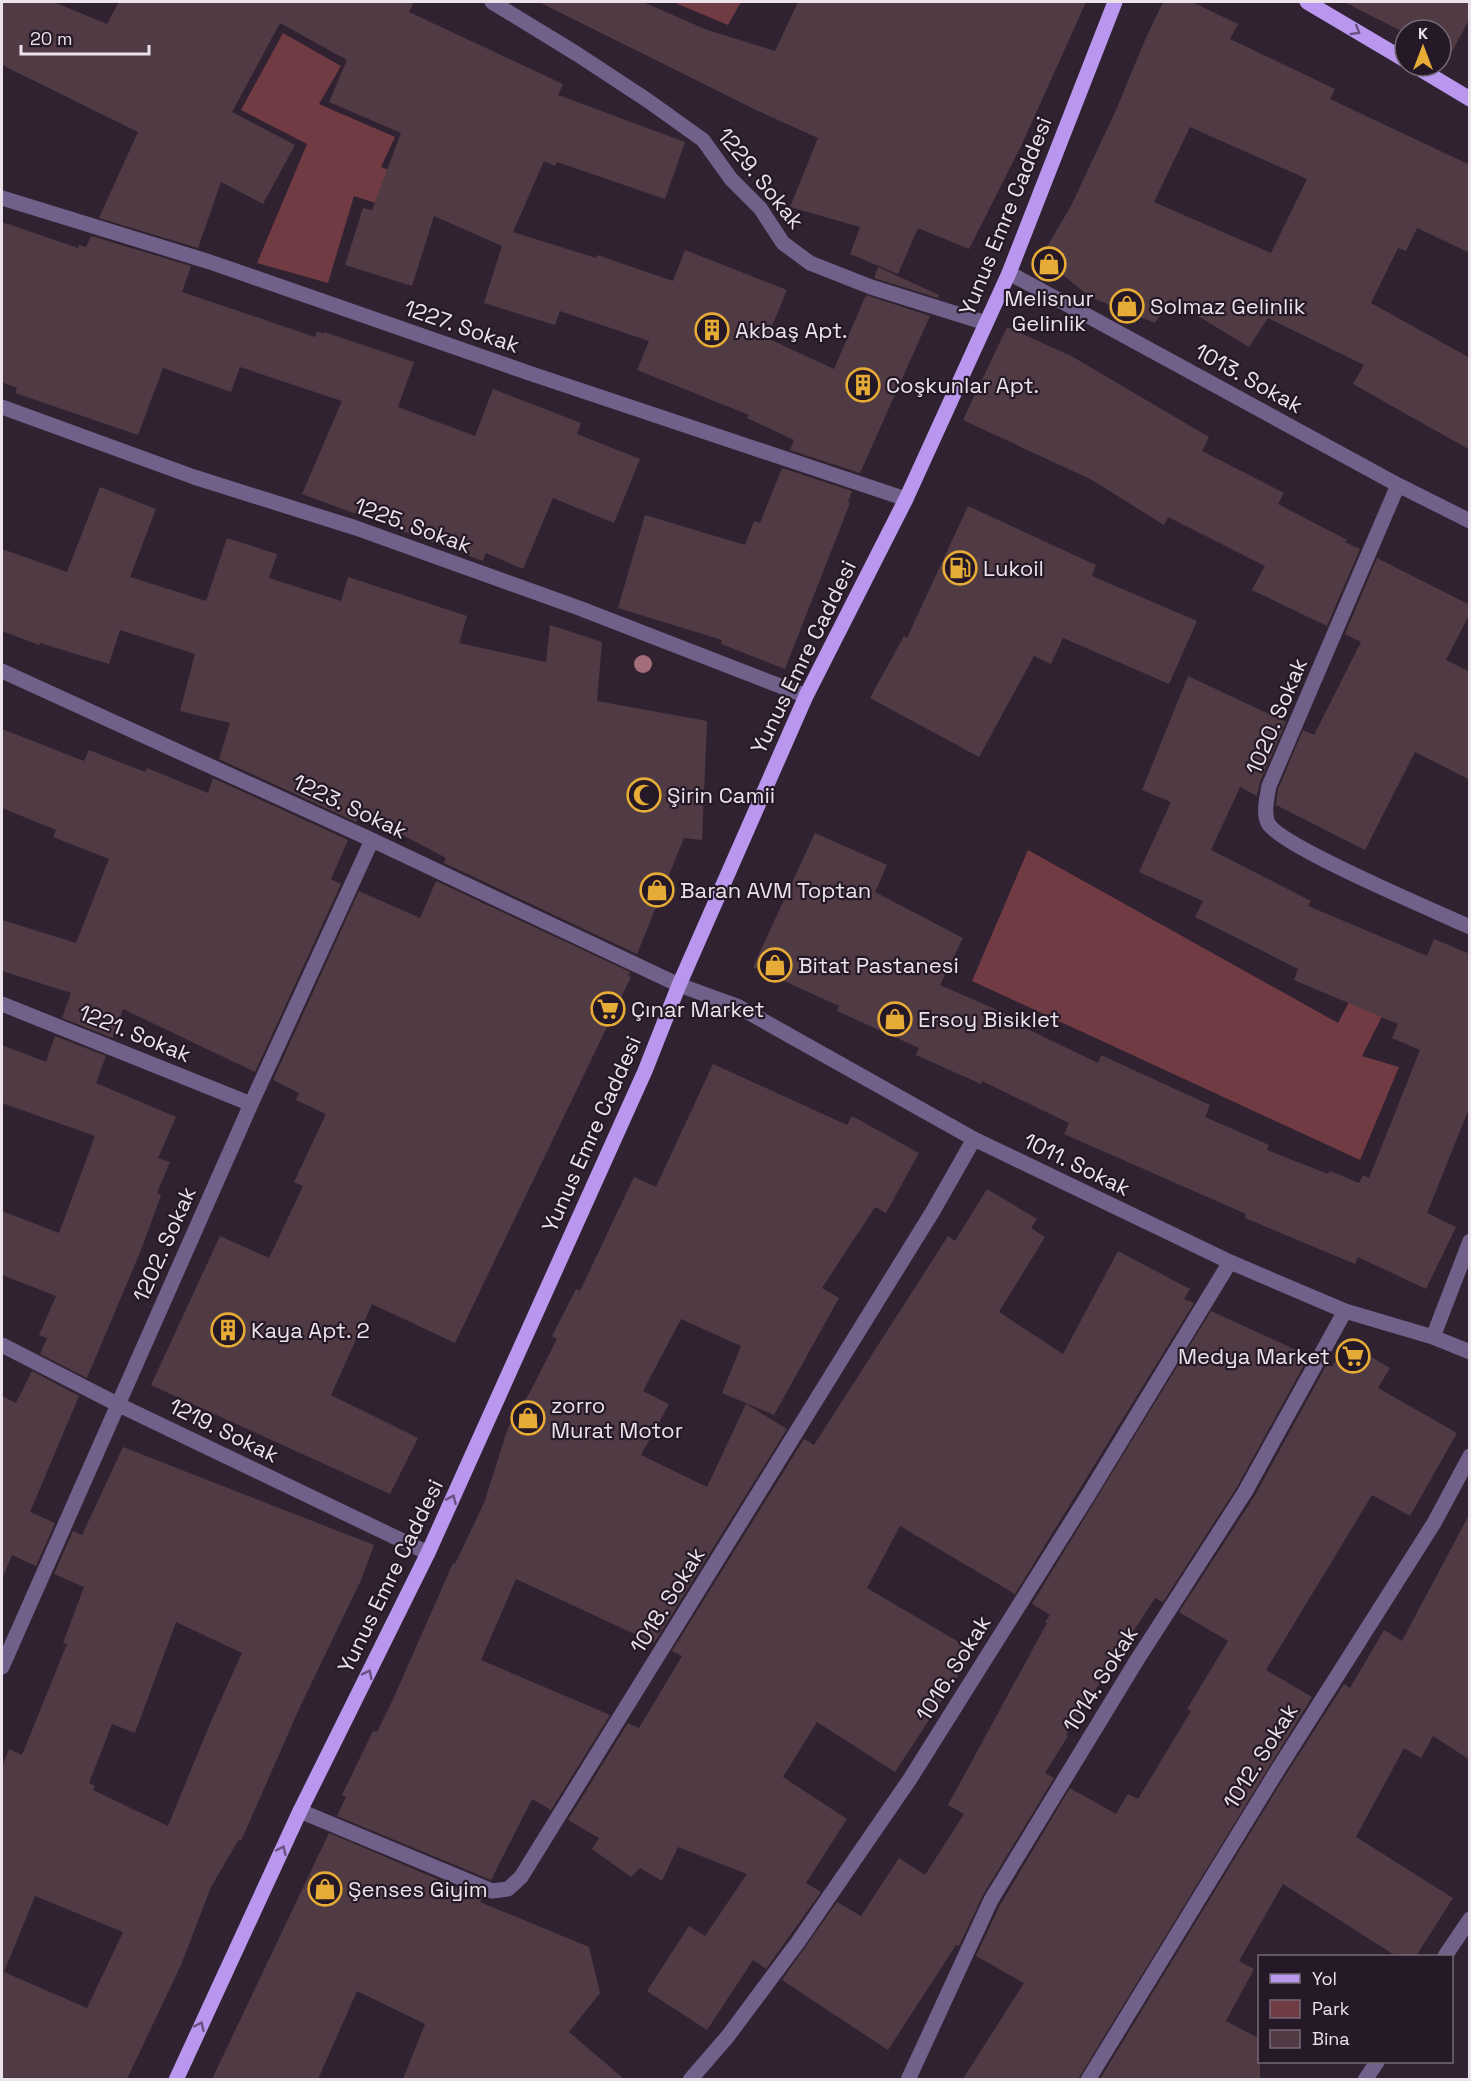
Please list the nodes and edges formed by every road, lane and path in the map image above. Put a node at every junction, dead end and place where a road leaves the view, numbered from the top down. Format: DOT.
graph roads {
  1 [pos="492,2"];
  2 [pos="1115,2"];
  3 [pos="1307,2"];
  4 [pos="1393,53"];
  5 [pos="1435,78"];
  6 [pos="1470,99"];
  7 [pos="2,198"];
  8 [pos="1009,273"];
  9 [pos="986,323"];
  10 [pos="2,406"];
  11 [pos="1398,485"];
  12 [pos="906,499"];
  13 [pos="1470,521"];
  14 [pos="2,671"];
  15 [pos="806,696"];
  16 [pos="372,840"];
  17 [pos="1470,927"];
  18 [pos="679,985"];
  19 [pos="2,1004"];
  20 [pos="251,1104"];
  21 [pos="974,1139"];
  22 [pos="1470,1241"];
  23 [pos="1230,1262"];
  24 [pos="1345,1311"];
  25 [pos="1433,1337"];
  26 [pos="2,1345"];
  27 [pos="1470,1352"];
  28 [pos="117,1404"];
  29 [pos="1470,1456"];
  30 [pos="428,1553"];
  31 [pos="5,1648"];
  32 [pos="2,1667"];
  33 [pos="300,1811"];
  34 [pos="1470,1919"];
  35 [pos="1446,1955"];
  36 [pos="1376,2063"];
  37 [pos="176,2079"];
  38 [pos="690,2079"];
  39 [pos="908,2079"];
  40 [pos="1088,2079"];
  41 [pos="1365,2079"];
  1 -- 9 [label="street, 1229. Sokak"];
  2 -- 8 [label="main road, Yunus Emre Caddesi"];
  3 -- 4 [label="main road, one-way"];
  5 -- 6 [label="main road"];
  7 -- 12 [label="street, 1227. Sokak"];
  8 -- 9 [label="main road, Yunus Emre Caddesi"];
  8 -- 11 [label="street, 1013. Sokak"];
  9 -- 12 [label="main road, Yunus Emre Caddesi"];
  10 -- 15 [label="street, 1225. Sokak"];
  11 -- 13 [label="street, 1013. Sokak"];
  11 -- 17 [label="street, 1020. Sokak"];
  12 -- 15 [label="main road, Yunus Emre Caddesi"];
  14 -- 16 [label="street, 1223. Sokak"];
  15 -- 18 [label="main road, Yunus Emre Caddesi"];
  16 -- 18 [label="street, 1223. Sokak"];
  16 -- 20 [label="street, 1202. Sokak"];
  18 -- 21 [label="street, 1011. Sokak"];
  30 -- 18 [label="main road, Yunus Emre Caddesi, one-way"];
  19 -- 20 [label="street, 1221. Sokak"];
  20 -- 28 [label="street, 1202. Sokak"];
  21 -- 23 [label="street, 1011. Sokak"];
  21 -- 33 [label="street, 1018. Sokak"];
  22 -- 25 [label="street"];
  23 -- 24 [label="street, 1011. Sokak"];
  23 -- 38 [label="street, 1016. Sokak"];
  24 -- 25 [label="street, 1011. Sokak"];
  24 -- 39 [label="street, 1014. Sokak"];
  25 -- 27 [label="street, 1011. Sokak"];
  26 -- 28 [label="street, 1219. Sokak"];
  28 -- 30 [label="street, 1219. Sokak"];
  28 -- 31 [label="street, 1202. Sokak"];
  29 -- 40 [label="street, 1012. Sokak"];
  33 -- 30 [label="main road, Yunus Emre Caddesi, one-way"];
  31 -- 32 [label="street, 1202. Sokak"];
  37 -- 33 [label="main road, Yunus Emre Caddesi, one-way"];
  34 -- 35 [label="street"];
  36 -- 41 [label="street"];
}
